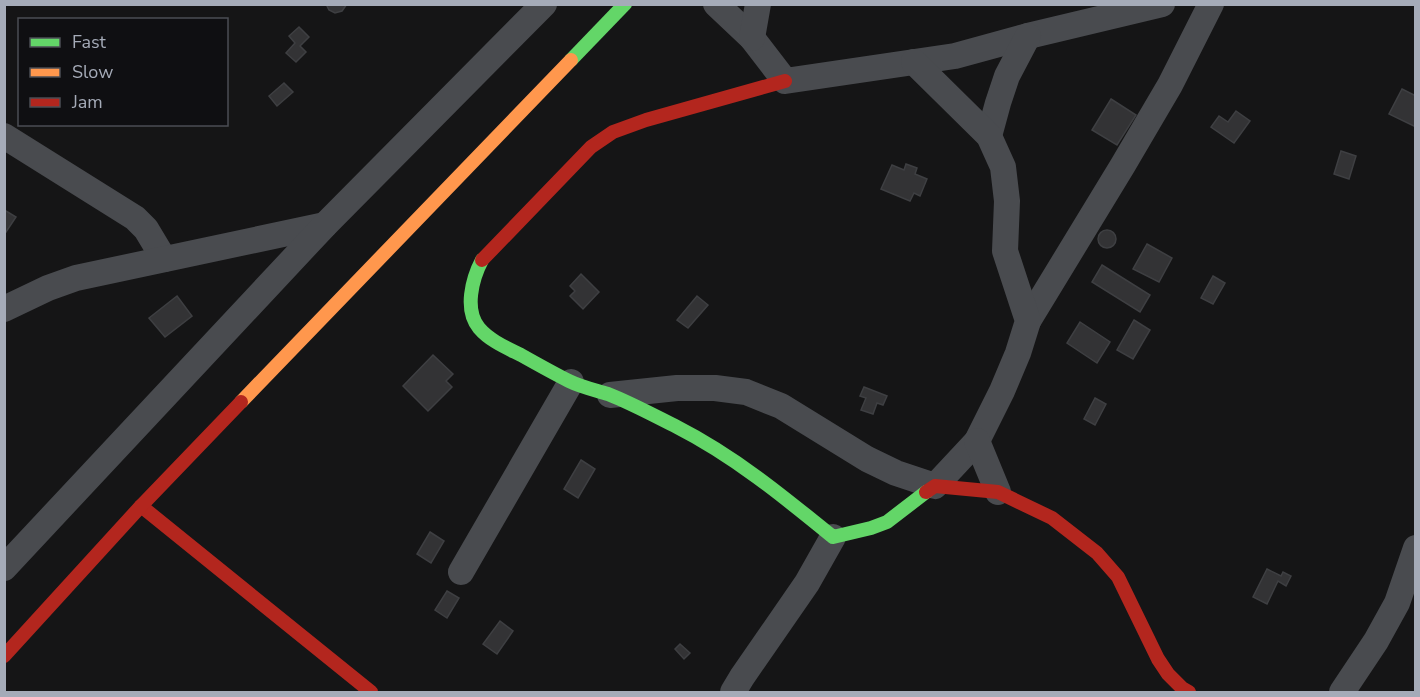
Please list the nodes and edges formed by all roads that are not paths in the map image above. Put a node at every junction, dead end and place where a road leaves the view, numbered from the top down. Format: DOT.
graph roads {
  1 [pos="544,4"];
  2 [pos="625,4"];
  3 [pos="716,4"];
  4 [pos="758,4"];
  5 [pos="1162,4"];
  6 [pos="1210,4"];
  7 [pos="1028,36"];
  8 [pos="752,38"];
  9 [pos="914,62"];
  10 [pos="785,81"];
  11 [pos="4,136"];
  12 [pos="989,136"];
  13 [pos="325,225"];
  14 [pos="164,259"];
  15 [pos="4,309"];
  16 [pos="1028,321"];
  17 [pos="571,382"];
  18 [pos="610,395"];
  19 [pos="977,441"];
  20 [pos="935,486"];
  21 [pos="998,492"];
  22 [pos="141,506"];
  23 [pos="833,537"];
  24 [pos="1416,548"];
  25 [pos="4,568"];
  26 [pos="461,572"];
  27 [pos="4,656"];
  28 [pos="360,690"];
  29 [pos="733,693"];
  30 [pos="1189,693"];
  31 [pos="1342,693"];
  1 -- 13 [label="street"];
  2 -- 22 [label="street"];
  3 -- 8 [label="street"];
  4 -- 8 [label="street"];
  5 -- 7 [label="street"];
  6 -- 16 [label="street"];
  7 -- 9 [label="street"];
  7 -- 12 [label="street"];
  8 -- 10 [label="street"];
  9 -- 10 [label="street"];
  9 -- 12 [label="street"];
  10 -- 17 [label="street"];
  11 -- 14 [label="street"];
  12 -- 16 [label="street"];
  13 -- 14 [label="street"];
  13 -- 25 [label="street"];
  14 -- 15 [label="street"];
  16 -- 19 [label="street"];
  17 -- 18 [label="street"];
  17 -- 26 [label="street"];
  18 -- 20 [label="street"];
  18 -- 23 [label="street"];
  19 -- 20 [label="street"];
  19 -- 21 [label="street"];
  20 -- 21 [label="street"];
  20 -- 23 [label="street"];
  21 -- 30 [label="street"];
  22 -- 27 [label="street"];
  22 -- 28 [label="street"];
  23 -- 29 [label="street"];
  24 -- 31 [label="street"];
}
